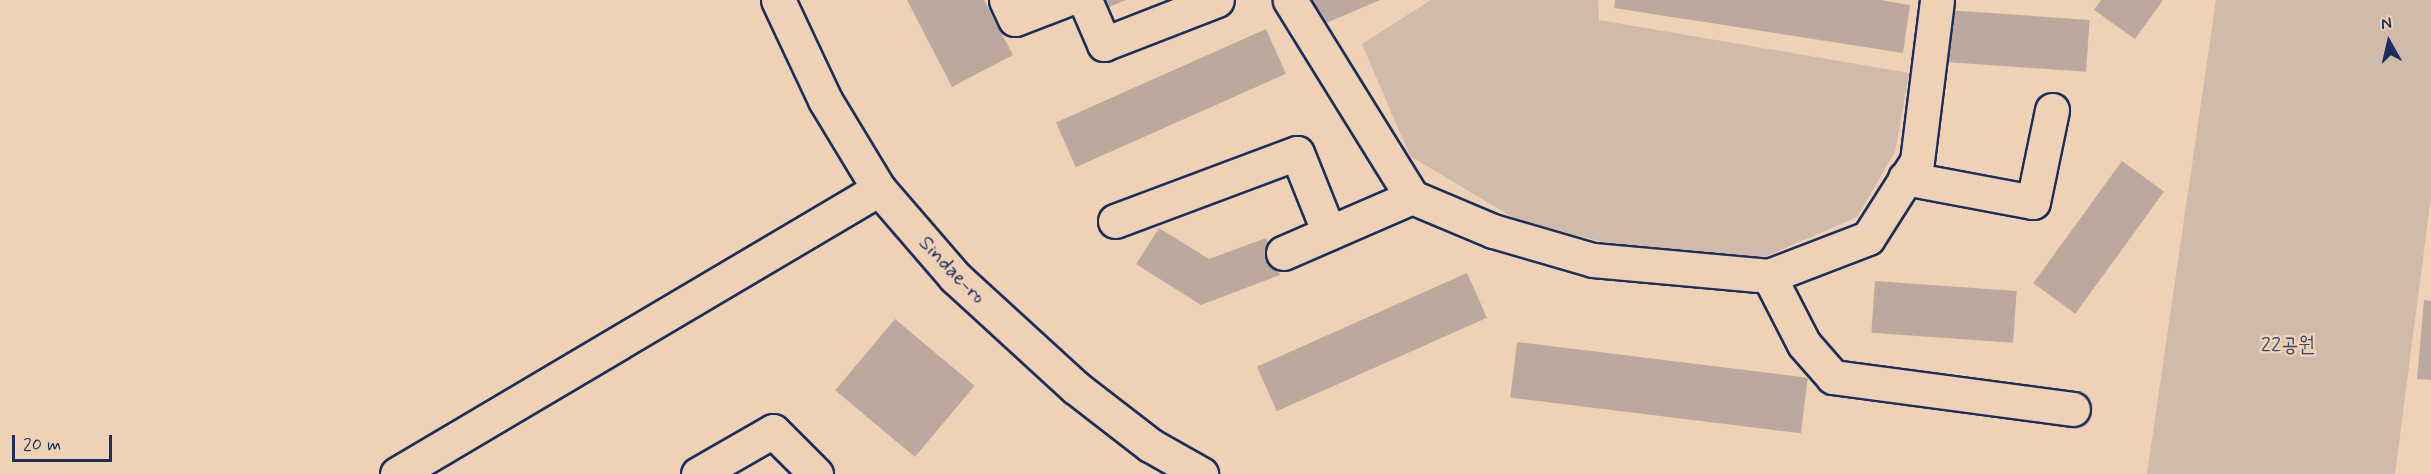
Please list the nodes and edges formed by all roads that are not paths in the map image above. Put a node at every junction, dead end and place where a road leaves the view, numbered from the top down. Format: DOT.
graph roads {
  1 [pos="778,0"];
  2 [pos="1006,0"];
  3 [pos="1065,0"];
  4 [pos="1085,0"];
  5 [pos="1217,0"];
  6 [pos="1290,0"];
  7 [pos="1937,0"];
  8 [pos="2052,110"];
  9 [pos="1905,178"];
  10 [pos="879,189"];
  11 [pos="1412,196"];
  12 [pos="1115,221"];
  13 [pos="1329,233"];
  14 [pos="1283,253"];
  15 [pos="1769,276"];
  16 [pos="2073,409"];
  17 [pos="397,474"];
  18 [pos="698,474"];
  19 [pos="816,474"];
  20 [pos="1202,474"];
  1 -- 10 [label="street, Sindae-ro"];
  2 -- 3 [label="street"];
  4 -- 5 [label="street"];
  6 -- 11 [label="street"];
  7 -- 9 [label="street"];
  8 -- 9 [label="street"];
  9 -- 15 [label="street"];
  10 -- 17 [label="street"];
  10 -- 20 [label="street, Sindae-ro"];
  11 -- 13 [label="street"];
  11 -- 15 [label="street"];
  12 -- 13 [label="street"];
  13 -- 14 [label="street"];
  15 -- 16 [label="street"];
  18 -- 19 [label="street"];
}
